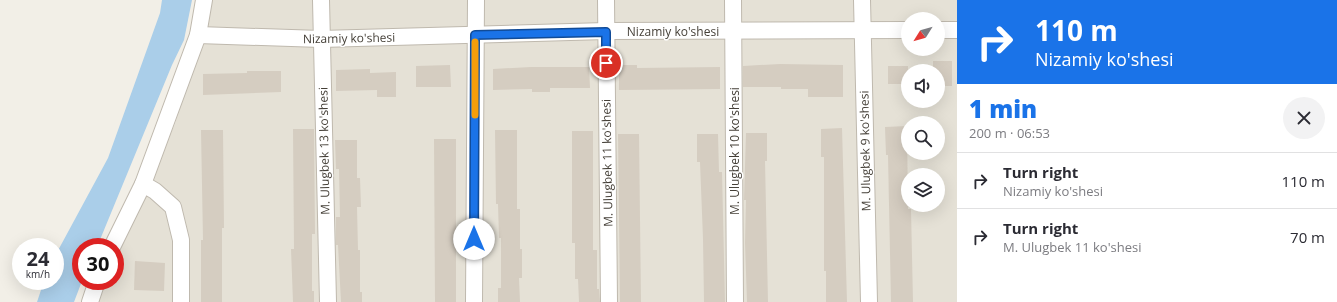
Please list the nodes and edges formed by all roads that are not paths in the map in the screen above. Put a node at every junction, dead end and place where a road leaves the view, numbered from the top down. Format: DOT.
graph roads {
  1 [pos="204,0"];
  2 [pos="321,0"];
  3 [pos="476,0"];
  4 [pos="606,0"];
  5 [pos="733,0"];
  6 [pos="862,0"];
  7 [pos="901,30"];
  8 [pos="945,30"];
  9 [pos="957,30"];
  10 [pos="733,31"];
  11 [pos="863,31"];
  12 [pos="606,32"];
  13 [pos="198,35"];
  14 [pos="475,35"];
  15 [pos="321,39"];
  16 [pos="143,184"];
  17 [pos="116,238"];
  18 [pos="94,290"];
  19 [pos="90,302"];
  20 [pos="181,302"];
  21 [pos="328,302"];
  22 [pos="474,302"];
  23 [pos="609,302"];
  24 [pos="735,302"];
  25 [pos="869,302"];
  1 -- 13 [label="street"];
  2 -- 15 [label="street, M. Ulugbek 13 ko'shesi"];
  3 -- 14 [label="street"];
  4 -- 12 [label="street, M. Ulugbek 11 ko'shesi"];
  5 -- 10 [label="street, M. Ulugbek 10 ko'shesi"];
  6 -- 11 [label="street, M. Ulugbek 9 ko'shesi"];
  7 -- 11 [label="street, Nizamiy ko'shesi"];
  8 -- 9 [label="street"];
  10 -- 11 [label="street, Nizamiy ko'shesi"];
  10 -- 12 [label="street, Nizamiy ko'shesi"];
  10 -- 24 [label="street, M. Ulugbek 10 ko'shesi"];
  11 -- 25 [label="street, M. Ulugbek 9 ko'shesi"];
  12 -- 14 [label="street, Nizamiy ko'shesi"];
  12 -- 23 [label="street, M. Ulugbek 11 ko'shesi"];
  13 -- 15 [label="street, Nizamiy ko'shesi"];
  13 -- 16 [label="street"];
  14 -- 15 [label="street, Nizamiy ko'shesi"];
  14 -- 22 [label="street"];
  15 -- 21 [label="street, M. Ulugbek 13 ko'shesi"];
  16 -- 17 [label="street"];
  16 -- 20 [label="street"];
  18 -- 19 [label="street"];
}
